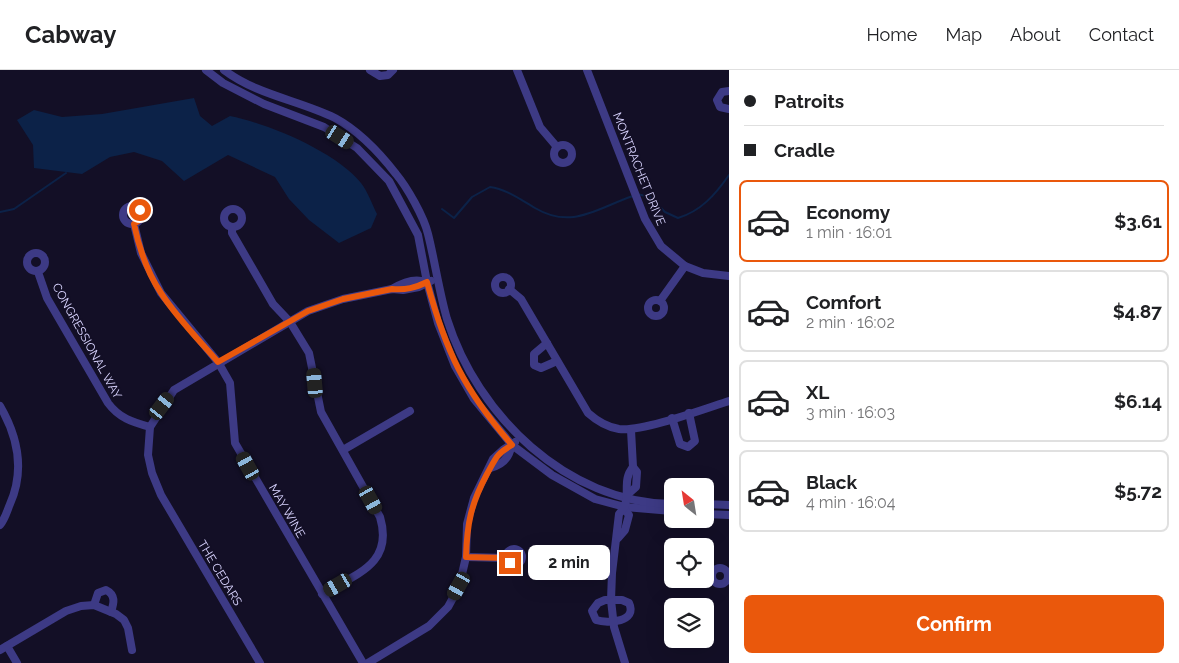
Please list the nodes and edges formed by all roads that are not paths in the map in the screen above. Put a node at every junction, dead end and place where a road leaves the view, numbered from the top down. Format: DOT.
graph roads {
  1 [pos="206,70"];
  2 [pos="224,70"];
  3 [pos="370,70"];
  4 [pos="393,70"];
  5 [pos="517,70"];
  6 [pos="587,70"];
  7 [pos="729,91"];
  8 [pos="729,109"];
  9 [pos="557,147"];
  10 [pos="134,224"];
  11 [pos="232,227"];
  12 [pos="685,266"];
  13 [pos="38,272"];
  14 [pos="729,276"];
  15 [pos="437,280"];
  16 [pos="426,282"];
  17 [pos="509,289"];
  18 [pos="660,301"];
  19 [pos="290,322"];
  20 [pos="547,343"];
  21 [pos="557,361"];
  22 [pos="218,362"];
  23 [pos="729,401"];
  24 [pos="0,406"];
  25 [pos="410,411"];
  26 [pos="689,413"];
  27 [pos="672,418"];
  28 [pos="150,427"];
  29 [pos="630,430"];
  30 [pos="519,438"];
  31 [pos="511,446"];
  32 [pos="343,450"];
  33 [pos="626,502"];
  34 [pos="664,504"];
  35 [pos="714,504"];
  36 [pos="729,505"];
  37 [pos="664,509"];
  38 [pos="714,514"];
  39 [pos="729,515"];
  40 [pos="0,525"];
  41 [pos="466,557"];
  42 [pos="507,558"];
  43 [pos="322,594"];
  44 [pos="611,600"];
  45 [pos="94,605"];
  46 [pos="112,612"];
  47 [pos="613,621"];
  48 [pos="3,648"];
  49 [pos="132,650"];
  50 [pos="17,663"];
  51 [pos="260,663"];
  52 [pos="363,663"];
  53 [pos="368,663"];
  54 [pos="625,663"];
  1 -- 16 [label="street"];
  2 -- 15 [label="street"];
  3 -- 4 [label="street"];
  5 -- 9 [label="street"];
  6 -- 12 [label="street, MONTRACHET DRIVE"];
  7 -- 8 [label="street"];
  10 -- 22 [label="street, MAY WINE"];
  11 -- 19 [label="street"];
  12 -- 14 [label="street, MONTRACHET DRIVE"];
  12 -- 18 [label="street"];
  13 -- 28 [label="street, CONGRESSIONAL WAY"];
  15 -- 16 [label="street"];
  15 -- 30 [label="street"];
  16 -- 19 [label="street"];
  16 -- 31 [label="street"];
  17 -- 20 [label="street"];
  19 -- 22 [label="street"];
  19 -- 32 [label="street"];
  20 -- 21 [label="street"];
  20 -- 21 [label="street"];
  21 -- 29 [label="street"];
  22 -- 28 [label="street"];
  22 -- 43 [label="street, MAY WINE"];
  23 -- 26 [label="street"];
  24 -- 40 [label="street"];
  25 -- 32 [label="street"];
  26 -- 27 [label="street"];
  26 -- 27 [label="street"];
  27 -- 29 [label="street"];
  28 -- 51 [label="street, THE CEDARS"];
  29 -- 33 [label="street"];
  30 -- 31 [label="street"];
  30 -- 33 [label="street"];
  31 -- 33 [label="street"];
  31 -- 41 [label="street"];
  32 -- 43 [label="street"];
  33 -- 34 [label="street"];
  33 -- 37 [label="street"];
  33 -- 44 [label="street"];
  35 -- 36 [label="street"];
  38 -- 39 [label="street"];
  41 -- 42 [label="street"];
  41 -- 53 [label="street"];
  43 -- 52 [label="street, MAY WINE"];
  44 -- 47 [label="street"];
  44 -- 47 [label="street"];
  44 -- 47 [label="street"];
  45 -- 46 [label="street"];
  45 -- 46 [label="street"];
  45 -- 48 [label="street"];
  46 -- 49 [label="street"];
  47 -- 54 [label="street"];
  48 -- 50 [label="street"];
}
